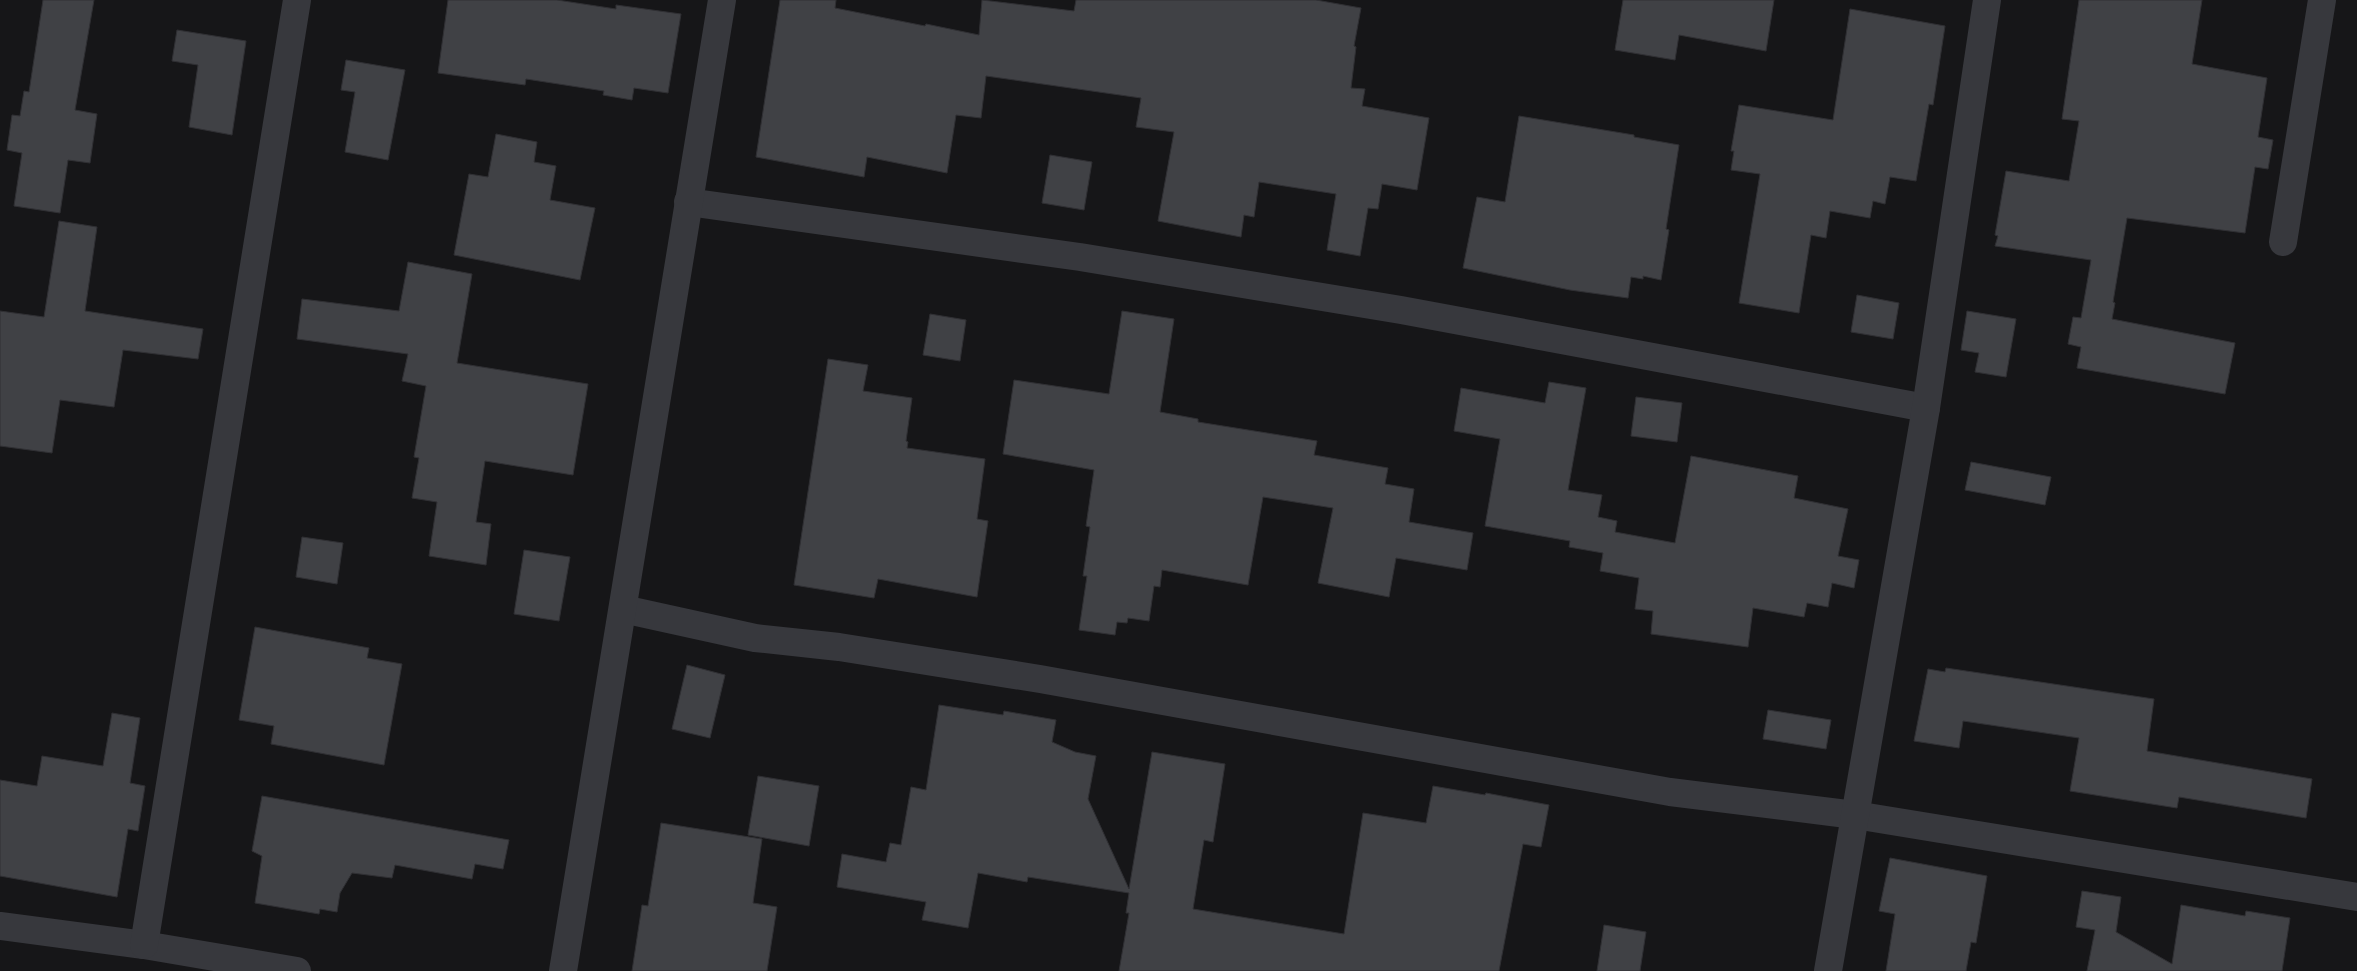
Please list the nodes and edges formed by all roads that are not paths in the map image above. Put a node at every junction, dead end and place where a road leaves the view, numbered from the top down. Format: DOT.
graph roads {
  1 [pos="297,0"];
  2 [pos="722,0"];
  3 [pos="1987,0"];
  4 [pos="2322,0"];
  5 [pos="688,202"];
  6 [pos="2283,242"];
  7 [pos="1926,408"];
  8 [pos="623,609"];
  9 [pos="1855,815"];
  10 [pos="2357,897"];
  11 [pos="0,926"];
  12 [pos="144,945"];
  13 [pos="297,971"];
  14 [pos="563,971"];
  15 [pos="1828,971"];
  1 -- 12 [label="street"];
  2 -- 5 [label="street"];
  3 -- 7 [label="street"];
  4 -- 6 [label="street"];
  5 -- 7 [label="street"];
  5 -- 8 [label="street"];
  7 -- 9 [label="street"];
  8 -- 9 [label="street"];
  8 -- 14 [label="street"];
  9 -- 10 [label="street"];
  9 -- 15 [label="street"];
  11 -- 12 [label="street"];
  12 -- 13 [label="street"];
}
